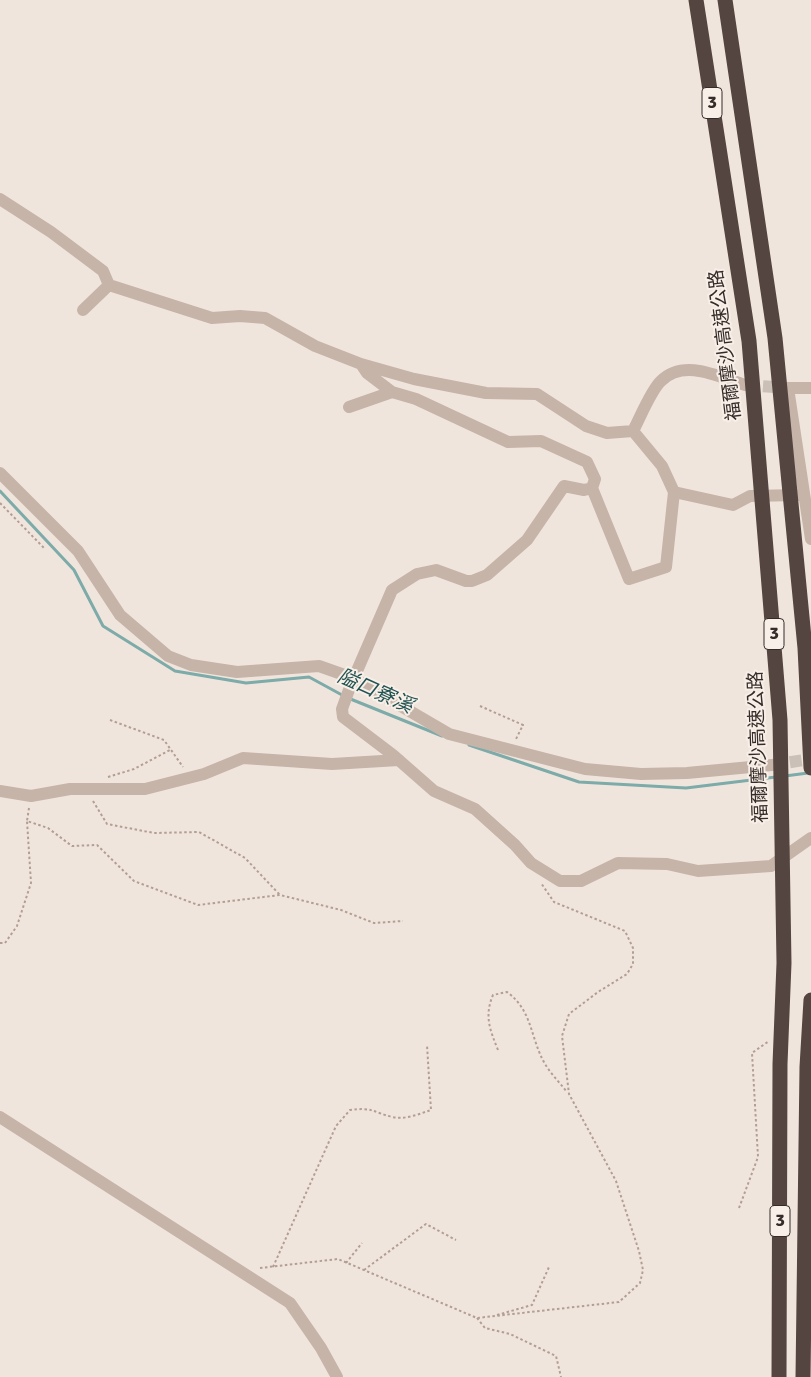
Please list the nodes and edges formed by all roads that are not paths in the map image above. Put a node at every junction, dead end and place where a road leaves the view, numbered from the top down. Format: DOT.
graph roads {
  1 [pos="696,0"];
  2 [pos="725,0"];
  3 [pos="0,199"];
  4 [pos="109,285"];
  5 [pos="83,310"];
  6 [pos="361,364"];
  7 [pos="745,385"];
  8 [pos="811,388"];
  9 [pos="392,392"];
  10 [pos="349,407"];
  11 [pos="633,431"];
  12 [pos="0,473"];
  13 [pos="592,488"];
  14 [pos="674,492"];
  15 [pos="805,495"];
  16 [pos="811,539"];
  17 [pos="352,683"];
  18 [pos="399,760"];
  19 [pos="772,765"];
  20 [pos="811,768"];
  21 [pos="0,791"];
  22 [pos="811,838"];
  23 [pos="811,1000"];
  24 [pos="0,1117"];
  25 [pos="337,1377"];
  26 [pos="779,1377"];
  27 [pos="803,1377"];
  1 -- 26 [label="highway, 福爾摩沙高速公路 / 3"];
  2 -- 20 [label="highway, 3"];
  3 -- 4 [label="lane"];
  4 -- 5 [label="lane"];
  4 -- 6 [label="lane"];
  6 -- 9 [label="lane"];
  6 -- 11 [label="lane"];
  7 -- 11 [label="lane"];
  8 -- 15 [label="lane"];
  9 -- 10 [label="lane"];
  9 -- 13 [label="lane"];
  11 -- 14 [label="lane"];
  12 -- 17 [label="lane"];
  13 -- 14 [label="lane"];
  13 -- 17 [label="lane"];
  14 -- 15 [label="lane"];
  15 -- 16 [label="lane"];
  17 -- 18 [label="lane"];
  17 -- 19 [label="lane"];
  18 -- 21 [label="lane"];
  18 -- 22 [label="lane"];
  23 -- 27 [label="highway, 3"];
  24 -- 25 [label="lane"];
}
